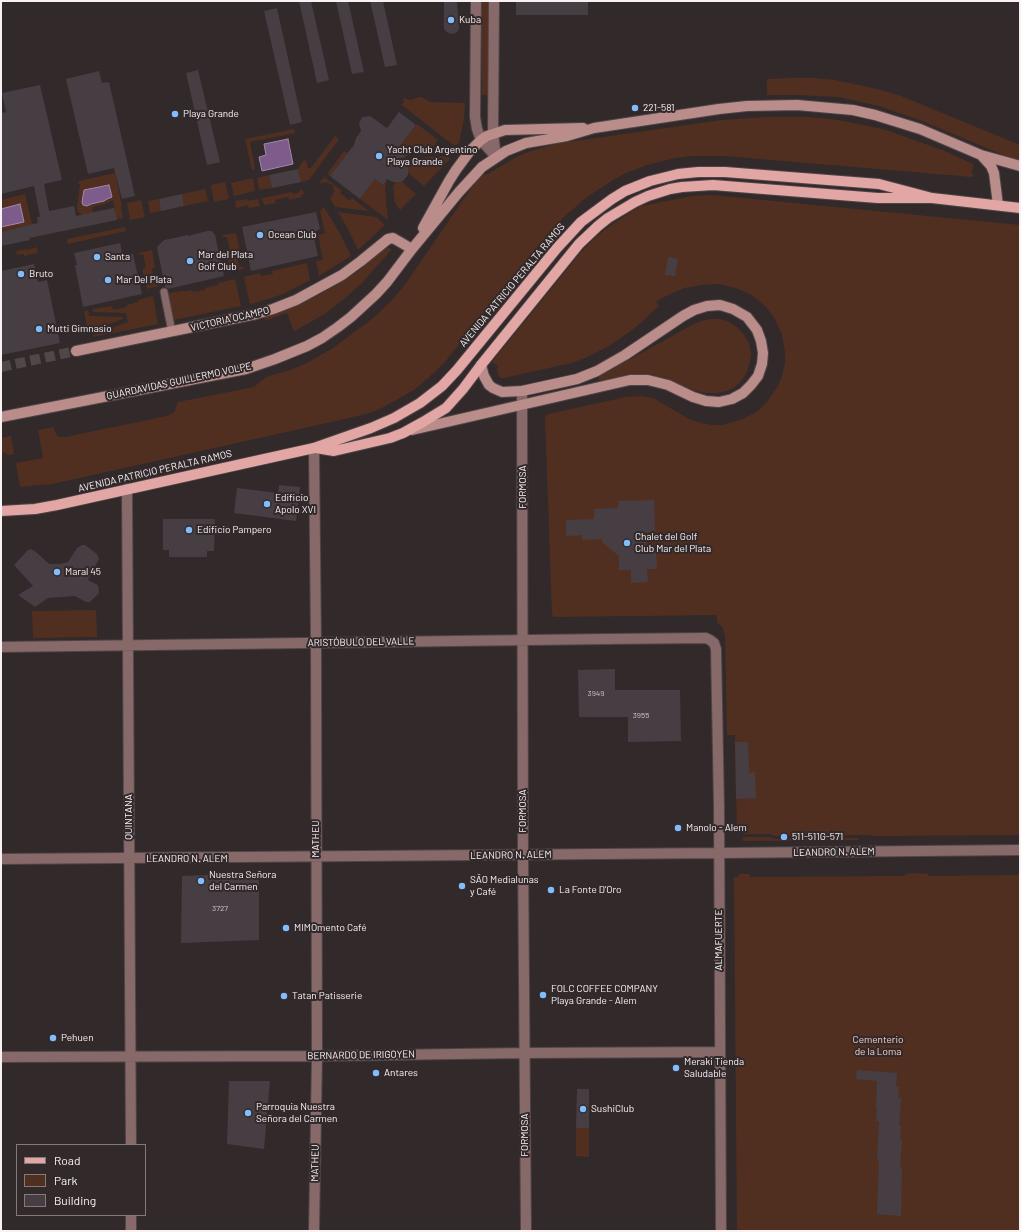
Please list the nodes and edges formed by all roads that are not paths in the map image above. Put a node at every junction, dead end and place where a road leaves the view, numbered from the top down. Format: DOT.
graph roads {
  1 [pos="476,1"];
  2 [pos="494,1"];
  3 [pos="594,128"];
  4 [pos="493,134"];
  5 [pos="482,140"];
  6 [pos="981,155"];
  7 [pos="496,157"];
  8 [pos="1020,166"];
  9 [pos="932,198"];
  10 [pos="998,205"];
  11 [pos="1020,208"];
  12 [pos="412,249"];
  13 [pos="164,292"];
  14 [pos="172,332"];
  15 [pos="76,351"];
  16 [pos="481,365"];
  17 [pos="522,391"];
  18 [pos="522,405"];
  19 [pos="1,417"];
  20 [pos="408,431"];
  21 [pos="314,448"];
  22 [pos="127,489"];
  23 [pos="1,511"];
  24 [pos="523,640"];
  25 [pos="316,643"];
  26 [pos="128,645"];
  27 [pos="1,647"];
  28 [pos="716,649"];
  29 [pos="1020,850"];
  30 [pos="719,853"];
  31 [pos="523,855"];
  32 [pos="316,858"];
  33 [pos="1,859"];
  34 [pos="129,859"];
  35 [pos="720,1052"];
  36 [pos="524,1053"];
  37 [pos="130,1056"];
  38 [pos="317,1056"];
  39 [pos="1,1057"];
  40 [pos="131,1144"];
  41 [pos="131,1216"];
  42 [pos="131,1231"];
  43 [pos="314,1231"];
  44 [pos="526,1231"];
  45 [pos="721,1231"];
  1 -- 5 [label="street"];
  2 -- 4 [label="street"];
  3 -- 4 [label="main road, GUARDAVIDAS GUILLERMO VOLPE"];
  3 -- 6 [label="main road, GUARDAVIDAS GUILLERMO VOLPE"];
  3 -- 7 [label="main road, GUARDAVIDAS GUILLERMO VOLPE"];
  4 -- 5 [label="main road, GUARDAVIDAS GUILLERMO VOLPE"];
  4 -- 7 [label="street"];
  5 -- 7 [label="street"];
  5 -- 12 [label="main road, GUARDAVIDAS GUILLERMO VOLPE"];
  6 -- 8 [label="main road, GUARDAVIDAS GUILLERMO VOLPE"];
  6 -- 10 [label="main road, GUARDAVIDAS GUILLERMO VOLPE"];
  7 -- 12 [label="main road, GUARDAVIDAS GUILLERMO VOLPE"];
  9 -- 10 [label="main road, AVENIDA PATRICIO PERALTA RAMOS"];
  9 -- 16 [label="main road, AVENIDA PATRICIO PERALTA RAMOS"];
  9 -- 21 [label="main road, AVENIDA PATRICIO PERALTA RAMOS"];
  10 -- 11 [label="main road, AVENIDA PATRICIO PERALTA RAMOS"];
  12 -- 14 [label="main road, VICTORIA OCAMPO"];
  12 -- 19 [label="main road, GUARDAVIDAS GUILLERMO VOLPE"];
  13 -- 14 [label="street"];
  14 -- 15 [label="main road, VICTORIA OCAMPO"];
  16 -- 17 [label="main road"];
  16 -- 20 [label="main road, AVENIDA PATRICIO PERALTA RAMOS"];
  17 -- 18 [label="street, FORMOSA"];
  17 -- 18 [label="main road"];
  18 -- 20 [label="main road"];
  18 -- 24 [label="street, FORMOSA"];
  20 -- 21 [label="main road, AVENIDA PATRICIO PERALTA RAMOS"];
  21 -- 22 [label="main road, AVENIDA PATRICIO PERALTA RAMOS"];
  21 -- 25 [label="street, MATHEU"];
  22 -- 23 [label="main road, AVENIDA PATRICIO PERALTA RAMOS"];
  22 -- 26 [label="street, QUINTANA"];
  24 -- 25 [label="street, ARISTÓBULO DEL VALLE"];
  24 -- 28 [label="street, ARISTÓBULO DEL VALLE"];
  24 -- 31 [label="street, FORMOSA"];
  25 -- 26 [label="street, ARISTÓBULO DEL VALLE"];
  25 -- 32 [label="street, MATHEU"];
  26 -- 27 [label="street, ARISTÓBULO DEL VALLE"];
  26 -- 34 [label="street, QUINTANA"];
  28 -- 30 [label="street, ALMAFUERTE"];
  29 -- 30 [label="street, LEANDRO N. ALEM"];
  30 -- 31 [label="street, LEANDRO N. ALEM"];
  30 -- 35 [label="street, ALMAFUERTE"];
  31 -- 32 [label="street, LEANDRO N. ALEM"];
  31 -- 36 [label="street, FORMOSA"];
  32 -- 34 [label="street, LEANDRO N. ALEM"];
  32 -- 38 [label="street, MATHEU"];
  33 -- 34 [label="street, LEANDRO N. ALEM"];
  34 -- 37 [label="street, QUINTANA"];
  35 -- 36 [label="street, BERNARDO DE IRIGOYEN"];
  35 -- 45 [label="street, ALMAFUERTE"];
  36 -- 38 [label="street, BERNARDO DE IRIGOYEN"];
  36 -- 44 [label="street, FORMOSA"];
  37 -- 38 [label="street, BERNARDO DE IRIGOYEN"];
  37 -- 39 [label="street, BERNARDO DE IRIGOYEN"];
  37 -- 40 [label="street, QUINTANA"];
  38 -- 43 [label="street, MATHEU"];
  41 -- 42 [label="street"];
}
